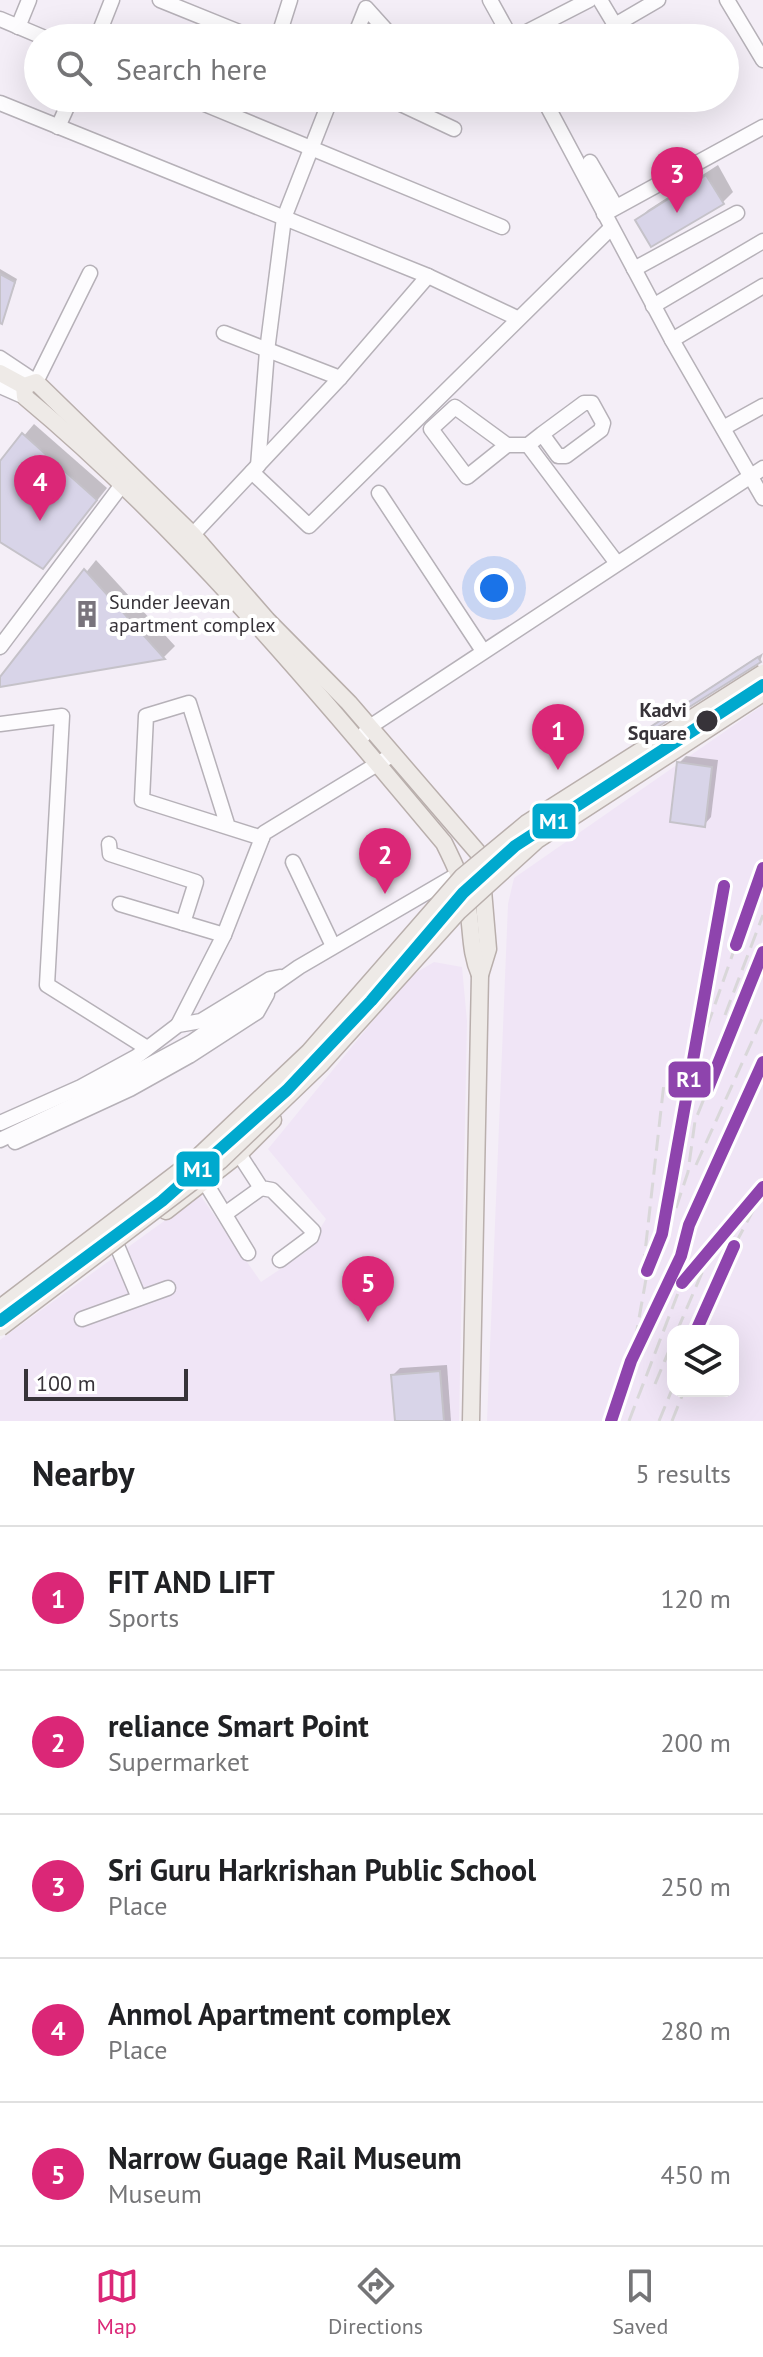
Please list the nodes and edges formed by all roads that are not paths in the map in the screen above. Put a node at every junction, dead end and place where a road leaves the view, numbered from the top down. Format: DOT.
graph roads {
  1 [pos="29,0"];
  2 [pos="112,0"];
  3 [pos="160,0"];
  4 [pos="290,0"];
  5 [pos="490,0"];
  6 [pos="589,0"];
  7 [pos="600,0"];
  8 [pos="658,0"];
  9 [pos="727,0"];
  10 [pos="363,4"];
  11 [pos="0,19"];
  12 [pos="103,24"];
  13 [pos="219,24"];
  14 [pos="282,24"];
  15 [pos="358,24"];
  16 [pos="381,24"];
  17 [pos="505,24"];
  18 [pos="541,24"];
  19 [pos="614,24"];
  20 [pos="617,24"];
  21 [pos="18,27"];
  22 [pos="24,29"];
  23 [pos="763,60"];
  24 [pos="0,103"];
  25 [pos="65,112"];
  26 [pos="224,112"];
  27 [pos="325,112"];
  28 [pos="418,112"];
  29 [pos="551,112"];
  30 [pos="58,127"];
  31 [pos="763,127"];
  32 [pos="454,129"];
  33 [pos="311,148"];
  34 [pos="590,162"];
  35 [pos="737,213"];
  36 [pos="610,216"];
  37 [pos="284,218"];
  38 [pos="502,227"];
  39 [pos="763,241"];
  40 [pos="634,269"];
  41 [pos="90,273"];
  42 [pos="428,276"];
  43 [pos="763,286"];
  44 [pos="653,306"];
  45 [pos="517,318"];
  46 [pos="224,333"];
  47 [pos="672,340"];
  48 [pos="267,351"];
  49 [pos="0,358"];
  50 [pos="0,373"];
  51 [pos="340,378"];
  52 [pos="0,386"];
  53 [pos="26,387"];
  54 [pos="763,406"];
  55 [pos="725,427"];
  56 [pos="542,434"];
  57 [pos="507,445"];
  58 [pos="528,445"];
  59 [pos="763,468"];
  60 [pos="255,469"];
  61 [pos="750,477"];
  62 [pos="121,486"];
  63 [pos="379,493"];
  64 [pos="763,498"];
  65 [pos="188,541"];
  66 [pos="616,562"];
  67 [pos="0,647"];
  68 [pos="483,651"];
  69 [pos="763,666"];
  70 [pos="763,673"];
  71 [pos="763,693"];
  72 [pos="763,700"];
  73 [pos="0,724"];
  74 [pos="368,728"];
  75 [pos="358,743"];
  76 [pos="392,755"];
  77 [pos="377,766"];
  78 [pos="228,827"];
  79 [pos="262,838"];
  80 [pos="109,844"];
  81 [pos="480,855"];
  82 [pos="293,862"];
  83 [pos="460,873"];
  84 [pos="486,892"];
  85 [pos="120,904"];
  86 [pos="468,909"];
  87 [pos="183,923"];
  88 [pos="224,935"];
  89 [pos="333,946"];
  90 [pos="289,975"];
  91 [pos="480,975"];
  92 [pos="268,991"];
  93 [pos="178,1025"];
  94 [pos="147,1048"];
  95 [pos="0,1123"];
  96 [pos="0,1140"];
  97 [pos="0,1148"];
  98 [pos="242,1159"];
  99 [pos="208,1186"];
  100 [pos="261,1188"];
  101 [pos="225,1214"];
  102 [pos="248,1253"];
  103 [pos="121,1254"];
  104 [pos="280,1260"];
  105 [pos="168,1288"];
  106 [pos="139,1298"];
  107 [pos="0,1305"];
  108 [pos="82,1319"];
  109 [pos="0,1328"];
  110 [pos="0,1335"];
  111 [pos="471,1421"];
  1 -- 21 [label="street"];
  2 -- 12 [label="street"];
  3 -- 13 [label="street"];
  4 -- 14 [label="street"];
  5 -- 17 [label="street"];
  6 -- 18 [label="street"];
  7 -- 19 [label="street"];
  8 -- 20 [label="street"];
  9 -- 23 [label="street"];
  10 -- 15 [label="street"];
  10 -- 16 [label="street"];
  11 -- 21 [label="street"];
  21 -- 22 [label="street"];
  24 -- 30 [label="street"];
  25 -- 30 [label="street"];
  26 -- 33 [label="street"];
  27 -- 33 [label="street"];
  28 -- 32 [label="street"];
  29 -- 36 [label="street"];
  30 -- 37 [label="street"];
  31 -- 36 [label="street"];
  33 -- 37 [label="street"];
  33 -- 38 [label="street"];
  34 -- 36 [label="street"];
  35 -- 40 [label="street"];
  36 -- 40 [label="street"];
  36 -- 45 [label="street"];
  37 -- 42 [label="street"];
  37 -- 48 [label="street"];
  39 -- 44 [label="street"];
  40 -- 44 [label="street"];
  41 -- 53 [label="street"];
  42 -- 45 [label="street"];
  42 -- 51 [label="street"];
  43 -- 47 [label="street"];
  44 -- 47 [label="street"];
  45 -- 60 [label="street"];
  46 -- 48 [label="street"];
  47 -- 55 [label="street"];
  48 -- 51 [label="street"];
  48 -- 60 [label="street"];
  49 -- 53 [label="street"];
  50 -- 53 [label="main road"];
  51 -- 60 [label="street"];
  52 -- 53 [label="street"];
  53 -- 62 [label="main road"];
  53 -- 65 [label="main road"];
  54 -- 55 [label="street"];
  55 -- 61 [label="street"];
  56 -- 58 [label="street"];
  57 -- 57 [label="street"];
  57 -- 58 [label="street"];
  58 -- 66 [label="street"];
  59 -- 61 [label="street"];
  60 -- 65 [label="street"];
  61 -- 64 [label="street"];
  61 -- 66 [label="street"];
  62 -- 65 [label="main road"];
  62 -- 67 [label="street"];
  63 -- 68 [label="street"];
  65 -- 74 [label="main road"];
  65 -- 75 [label="main road"];
  66 -- 68 [label="street"];
  68 -- 74 [label="street"];
  69 -- 81 [label="main road"];
  70 -- 107 [label="main road, bridge"];
  71 -- 109 [label="main road, bridge"];
  72 -- 84 [label="main road"];
  73 -- 94 [label="street"];
  74 -- 75 [label="street"];
  74 -- 76 [label="main road"];
  75 -- 77 [label="main road"];
  76 -- 77 [label="street"];
  76 -- 81 [label="main road"];
  77 -- 79 [label="street"];
  77 -- 83 [label="main road"];
  78 -- 78 [label="street"];
  78 -- 79 [label="street"];
  79 -- 88 [label="street"];
  80 -- 87 [label="street"];
  81 -- 83 [label="main road"];
  81 -- 84 [label="main road"];
  82 -- 89 [label="street"];
  83 -- 86 [label="main road"];
  83 -- 89 [label="street"];
  83 -- 107 [label="main road"];
  84 -- 86 [label="main road"];
  84 -- 91 [label="main road"];
  85 -- 87 [label="street"];
  86 -- 91 [label="main road"];
  86 -- 98 [label="main road"];
  87 -- 88 [label="street"];
  88 -- 93 [label="street"];
  89 -- 90 [label="street"];
  90 -- 92 [label="street"];
  90 -- 93 [label="street"];
  91 -- 111 [label="main road"];
  92 -- 96 [label="street"];
  92 -- 97 [label="street"];
  93 -- 94 [label="street"];
  94 -- 95 [label="street"];
  98 -- 99 [label="main road"];
  98 -- 100 [label="street"];
  99 -- 101 [label="street"];
  99 -- 103 [label="main road"];
  100 -- 101 [label="street"];
  100 -- 104 [label="street"];
  101 -- 102 [label="street"];
  103 -- 106 [label="street"];
  103 -- 110 [label="main road"];
  105 -- 106 [label="street"];
  106 -- 108 [label="street"];
}
